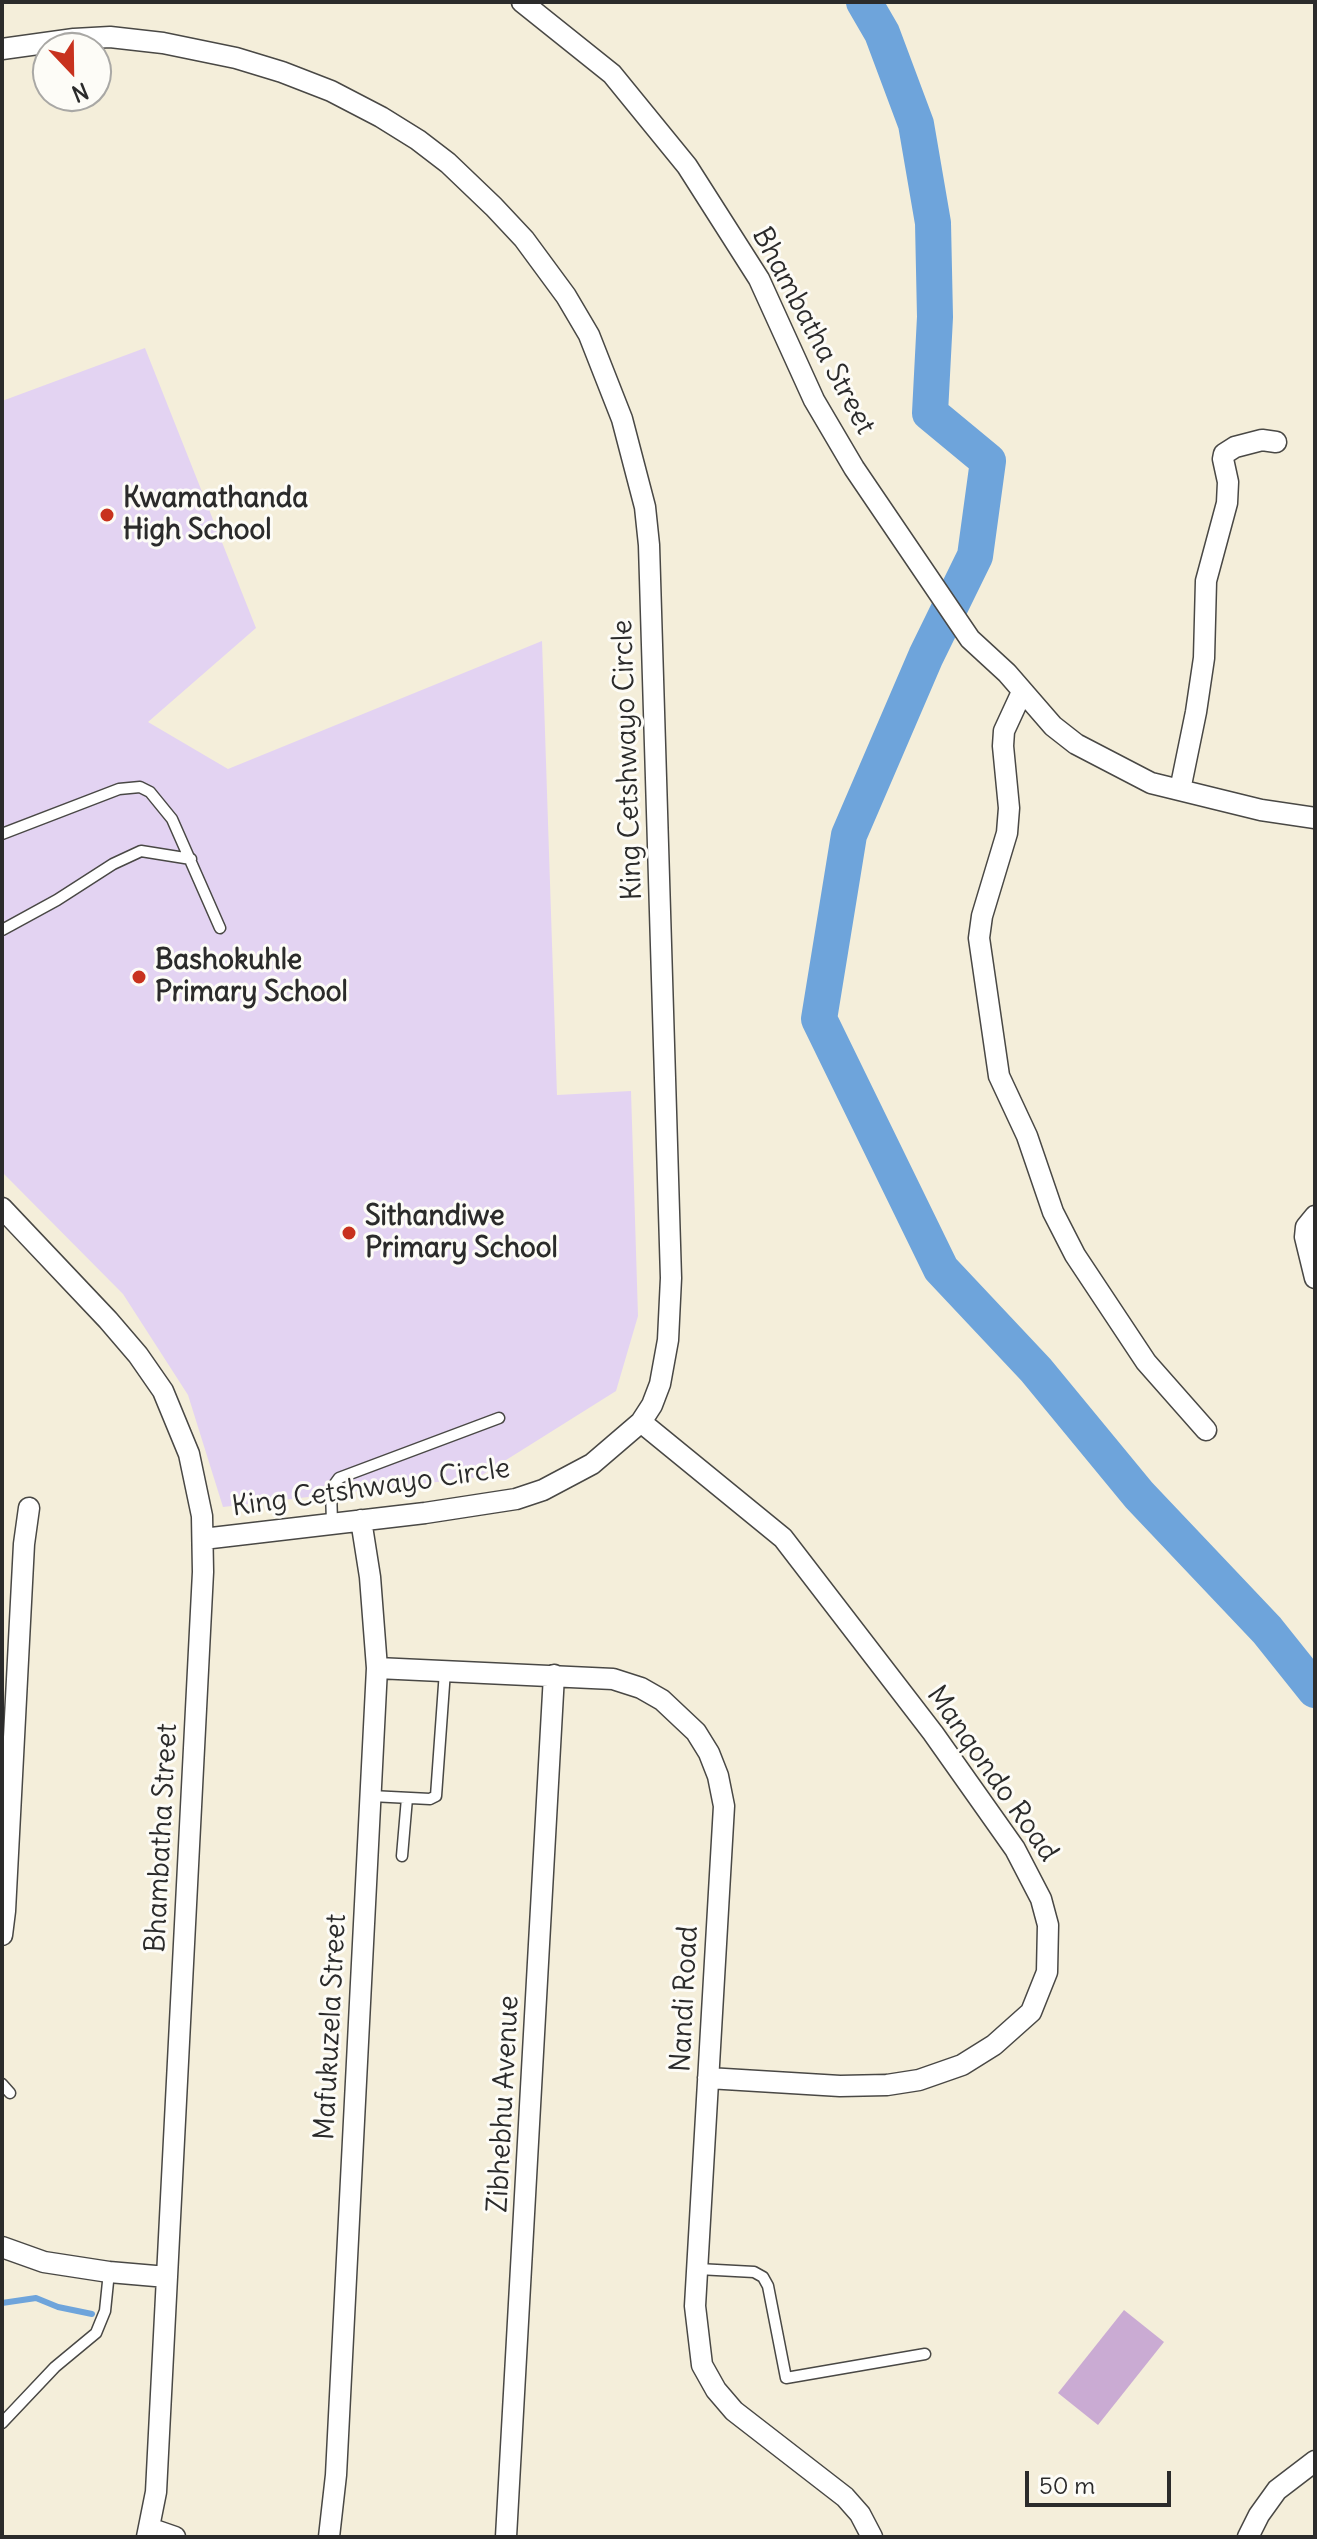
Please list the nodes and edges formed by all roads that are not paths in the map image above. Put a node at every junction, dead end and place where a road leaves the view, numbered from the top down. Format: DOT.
graph roads {
  1 [pos="522,2"];
  2 [pos="2,49"];
  3 [pos="1276,442"];
  4 [pos="1028,699"];
  5 [pos="1180,790"];
  6 [pos="1315,818"];
  7 [pos="2,834"];
  8 [pos="191,859"];
  9 [pos="220,928"];
  10 [pos="2,930"];
  11 [pos="2,1208"];
  12 [pos="1315,1216"];
  13 [pos="1315,1278"];
  14 [pos="499,1418"];
  15 [pos="641,1422"];
  16 [pos="1206,1430"];
  17 [pos="29,1508"];
  18 [pos="361,1520"];
  19 [pos="332,1523"];
  20 [pos="203,1539"];
  21 [pos="377,1668"];
  22 [pos="445,1671"];
  23 [pos="554,1675"];
  24 [pos="371,1796"];
  25 [pos="407,1798"];
  26 [pos="402,1856"];
  27 [pos="2,1935"];
  28 [pos="708,2078"];
  29 [pos="2,2084"];
  30 [pos="10,2093"];
  31 [pos="2,2247"];
  32 [pos="698,2269"];
  33 [pos="109,2272"];
  34 [pos="167,2277"];
  35 [pos="925,2354"];
  36 [pos="2,2423"];
  37 [pos="1315,2461"];
  38 [pos="148,2533"];
  39 [pos="175,2537"];
  40 [pos="329,2537"];
  41 [pos="506,2537"];
  42 [pos="872,2537"];
  43 [pos="1248,2537"];
  1 -- 4 [label="street, Bhambatha Street"];
  2 -- 15 [label="street, King Cetshwayo Circle"];
  3 -- 5 [label="street"];
  4 -- 5 [label="street, Bhambatha Street"];
  4 -- 16 [label="street"];
  5 -- 6 [label="street, Bhambatha Street"];
  7 -- 8 [label="lane"];
  8 -- 9 [label="lane"];
  8 -- 10 [label="lane"];
  11 -- 20 [label="street, Bhambatha Street"];
  12 -- 13 [label="street"];
  14 -- 19 [label="lane"];
  15 -- 18 [label="street, King Cetshwayo Circle"];
  15 -- 28 [label="street, Manqondo Road"];
  17 -- 27 [label="street"];
  18 -- 19 [label="street, King Cetshwayo Circle"];
  18 -- 21 [label="street, Mafukuzela Street"];
  19 -- 20 [label="street, King Cetshwayo Circle"];
  20 -- 34 [label="street, Bhambatha Street"];
  21 -- 22 [label="street, Nandi Road"];
  21 -- 24 [label="street, Mafukuzela Street"];
  22 -- 23 [label="street, Nandi Road"];
  22 -- 25 [label="lane"];
  23 -- 28 [label="street, Nandi Road"];
  23 -- 41 [label="street, Zibhebhu Avenue"];
  24 -- 25 [label="lane"];
  24 -- 40 [label="street, Mafukuzela Street"];
  25 -- 26 [label="lane"];
  28 -- 32 [label="street, Nandi Road"];
  29 -- 30 [label="lane"];
  31 -- 33 [label="street"];
  32 -- 35 [label="lane"];
  32 -- 42 [label="street, Nandi Road"];
  33 -- 34 [label="street"];
  33 -- 36 [label="lane"];
  34 -- 38 [label="street, Bhambatha Street"];
  37 -- 43 [label="street"];
  38 -- 39 [label="street"];
}
